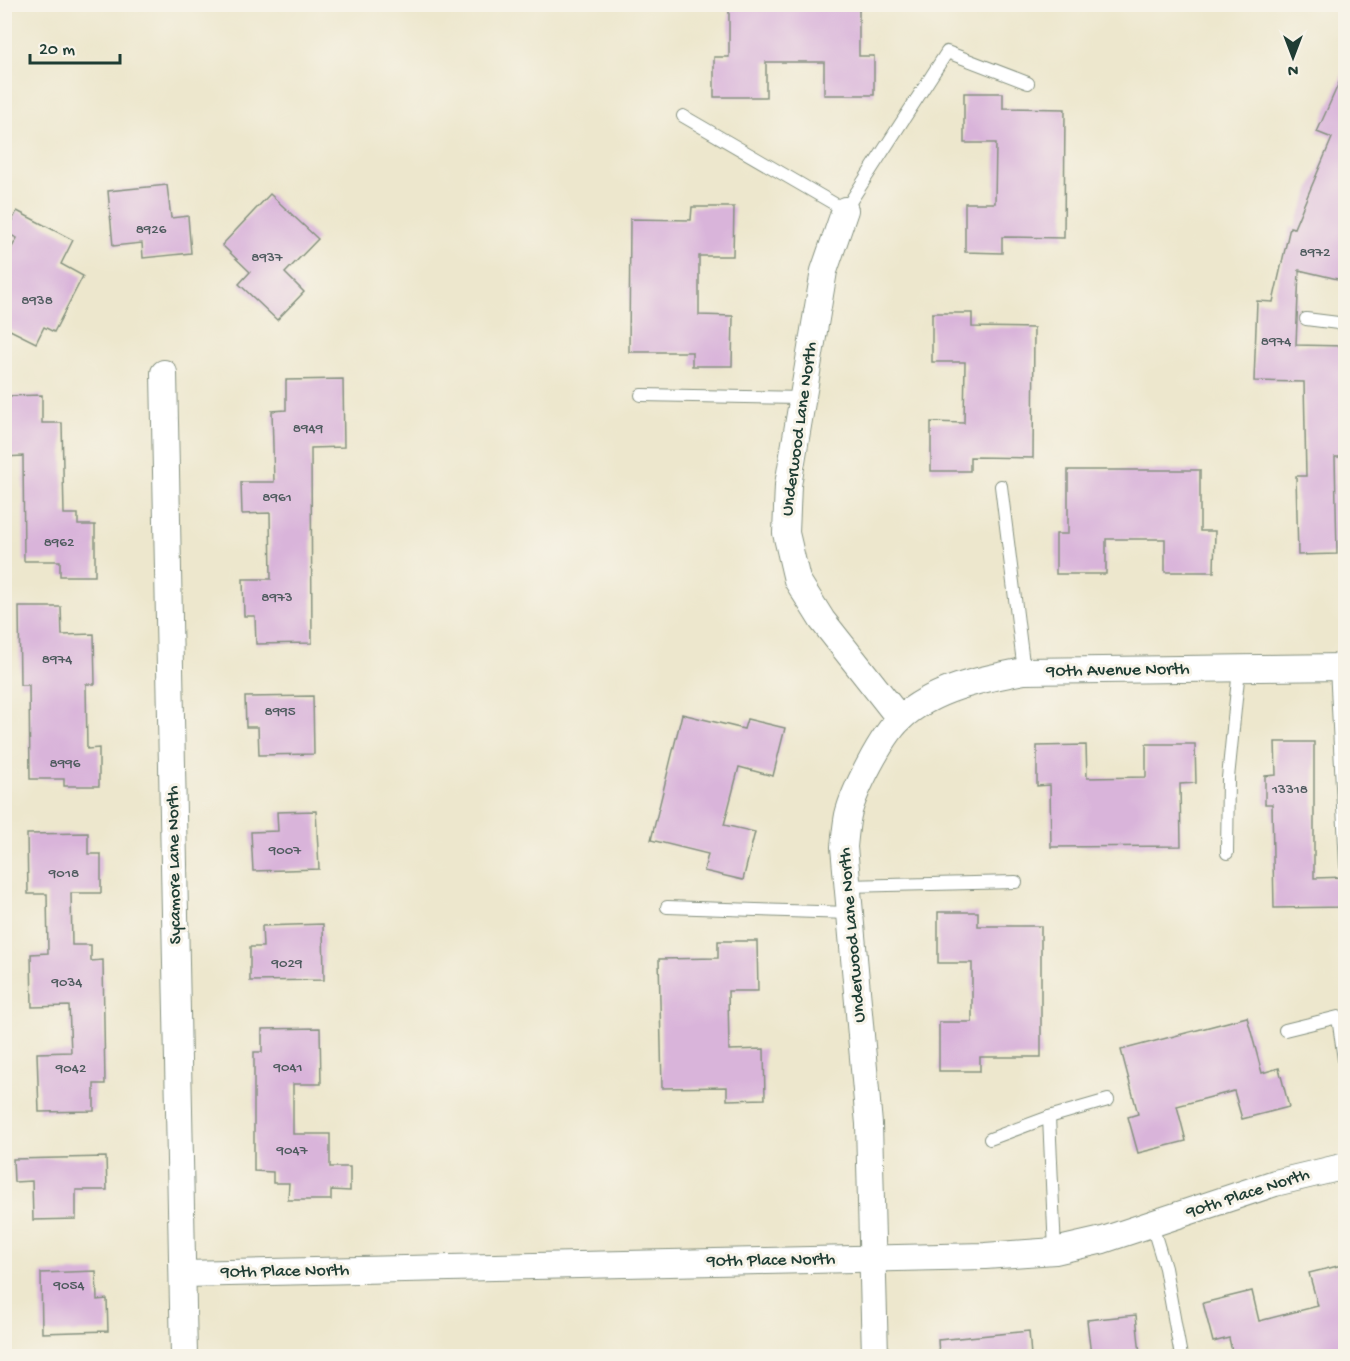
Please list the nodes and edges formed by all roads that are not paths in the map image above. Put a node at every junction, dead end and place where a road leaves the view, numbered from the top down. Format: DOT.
graph roads {
  1 [pos="1028,83"];
  2 [pos="683,116"];
  3 [pos="845,210"];
  4 [pos="1306,318"];
  5 [pos="1346,324"];
  6 [pos="164,373"];
  7 [pos="641,395"];
  8 [pos="802,398"];
  9 [pos="1001,486"];
  10 [pos="1341,667"];
  11 [pos="1239,669"];
  12 [pos="1024,671"];
  13 [pos="900,719"];
  14 [pos="1227,853"];
  15 [pos="1346,866"];
  16 [pos="1016,882"];
  17 [pos="846,886"];
  18 [pos="667,907"];
  19 [pos="849,913"];
  20 [pos="1342,1017"];
  21 [pos="1285,1030"];
  22 [pos="1346,1074"];
  23 [pos="1108,1100"];
  24 [pos="1049,1117"];
  25 [pos="990,1139"];
  26 [pos="1346,1166"];
  27 [pos="1152,1225"];
  28 [pos="1055,1251"];
  29 [pos="873,1258"];
  30 [pos="183,1274"];
  31 [pos="184,1356"];
  32 [pos="874,1356"];
  33 [pos="1181,1356"];
  1 -- 3 [label="lane"];
  2 -- 3 [label="lane"];
  3 -- 8 [label="street, Underwood Lane North"];
  4 -- 5 [label="lane"];
  6 -- 30 [label="street, Sycamore Lane North"];
  7 -- 8 [label="lane"];
  8 -- 13 [label="street, Underwood Lane North"];
  9 -- 12 [label="lane"];
  10 -- 11 [label="street, 90th Avenue North"];
  10 -- 15 [label="lane"];
  11 -- 12 [label="street, 90th Avenue North"];
  11 -- 14 [label="lane"];
  12 -- 13 [label="street, 90th Avenue North"];
  13 -- 17 [label="street, Underwood Lane North"];
  16 -- 17 [label="lane"];
  17 -- 19 [label="street, Underwood Lane North"];
  18 -- 19 [label="lane"];
  19 -- 29 [label="street, Underwood Lane North"];
  20 -- 21 [label="lane"];
  20 -- 22 [label="lane"];
  23 -- 24 [label="lane"];
  24 -- 25 [label="lane"];
  24 -- 28 [label="lane"];
  26 -- 27 [label="street, 90th Place North"];
  27 -- 28 [label="street, 90th Place North"];
  27 -- 33 [label="lane"];
  28 -- 29 [label="street, 90th Place North"];
  29 -- 30 [label="street, 90th Place North"];
  29 -- 32 [label="street, Underwood Lane North"];
  30 -- 31 [label="street, Sycamore Lane North"];
}
